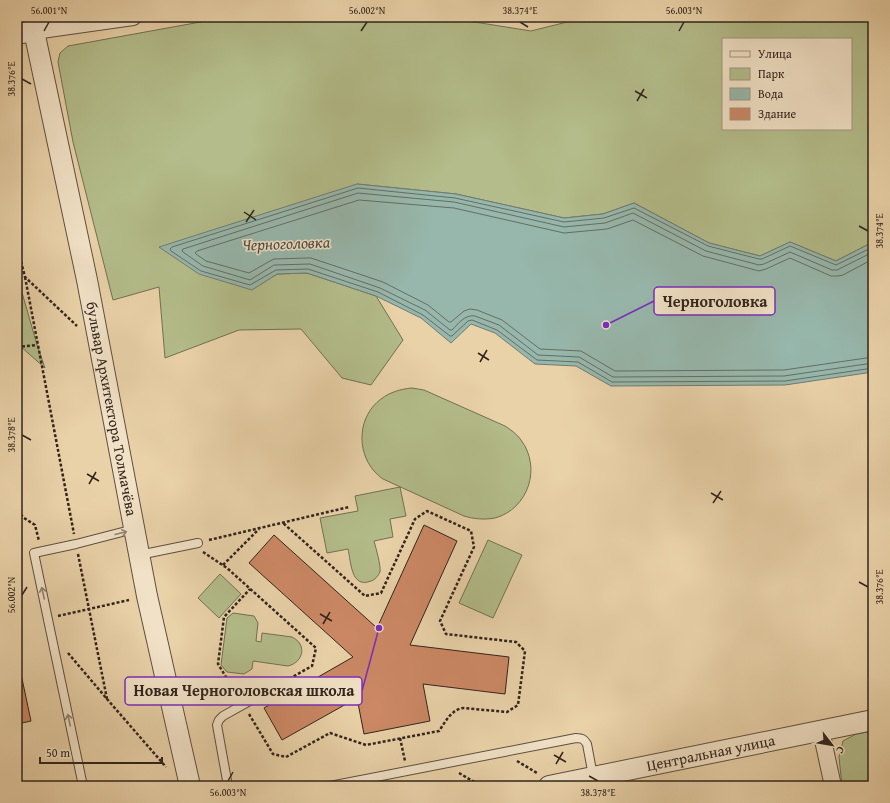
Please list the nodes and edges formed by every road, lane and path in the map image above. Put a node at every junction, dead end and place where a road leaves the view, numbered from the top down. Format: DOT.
graph roads {
  1 [pos="133,17"];
  2 [pos="28,27"];
  3 [pos="17,246"];
  4 [pos="18,254"];
  5 [pos="25,277"];
  6 [pos="98,337"];
  7 [pos="37,345"];
  8 [pos="17,347"];
  9 [pos="349,507"];
  10 [pos="283,522"];
  11 [pos="260,528"];
  12 [pos="135,529"];
  13 [pos="76,544"];
  14 [pos="195,544"];
  15 [pos="139,555"];
  16 [pos="223,566"];
  17 [pos="250,589"];
  18 [pos="147,596"];
  19 [pos="89,609"];
  20 [pos="48,618"];
  21 [pos="51,633"];
  22 [pos="271,689"];
  23 [pos="106,699"];
  24 [pos="243,705"];
  25 [pos="873,720"];
  26 [pos="821,731"];
  27 [pos="400,738"];
  28 [pos="404,754"];
  29 [pos="515,760"];
  30 [pos="169,771"];
  31 [pos="457,772"];
  32 [pos="593,777"];
  33 [pos="544,780"];
  34 [pos="348,784"];
  35 [pos="83,786"];
  36 [pos="190,786"];
  37 [pos="228,786"];
  38 [pos="330,786"];
  39 [pos="481,786"];
  40 [pos="833,786"];
  1 -- 2 [label="street"];
  2 -- 6 [label="street, бульвар Архитектора Толмачёва"];
  3 -- 4 [label="path"];
  4 -- 5 [label="path"];
  5 -- 6 [label="path"];
  5 -- 7 [label="path"];
  6 -- 12 [label="street, бульвар Архитектора Толмачёва"];
  7 -- 8 [label="path"];
  7 -- 13 [label="path"];
  9 -- 10 [label="path"];
  10 -- 11 [label="path"];
  10 -- 27 [label="path"];
  11 -- 14 [label="path"];
  11 -- 16 [label="path"];
  13 -- 12 [label="lane, one-way"];
  12 -- 15 [label="street, бульвар Архитектора Толмачёва"];
  13 -- 19 [label="path"];
  20 -- 13 [label="lane, one-way"];
  14 -- 15 [label="lane"];
  14 -- 16 [label="path"];
  15 -- 18 [label="street, бульвар Архитектора Толмачёва"];
  16 -- 17 [label="path"];
  17 -- 22 [label="path"];
  17 -- 24 [label="path"];
  18 -- 19 [label="path"];
  18 -- 36 [label="street, бульвар Архитектора Толмачёва"];
  19 -- 20 [label="path"];
  19 -- 23 [label="path"];
  20 -- 21 [label="lane"];
  21 -- 23 [label="path"];
  35 -- 21 [label="lane, one-way"];
  22 -- 24 [label="lane"];
  23 -- 30 [label="path"];
  24 -- 27 [label="path"];
  24 -- 37 [label="lane"];
  25 -- 26 [label="street, Центральная улица"];
  26 -- 32 [label="street, Центральная улица"];
  26 -- 40 [label="street"];
  27 -- 28 [label="path"];
  29 -- 33 [label="path"];
  31 -- 39 [label="path"];
  32 -- 33 [label="street, Центральная улица"];
  32 -- 34 [label="lane"];
  34 -- 38 [label="lane"];
}
